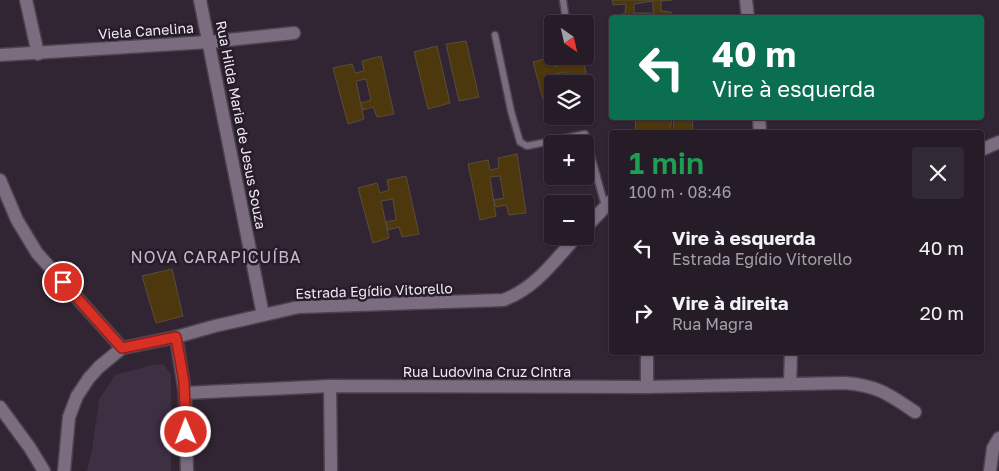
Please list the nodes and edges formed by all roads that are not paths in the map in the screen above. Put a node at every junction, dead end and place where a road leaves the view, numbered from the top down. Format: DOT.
graph roads {
  1 [pos="26,0"];
  2 [pos="200,0"];
  3 [pos="563,0"];
  4 [pos="746,0"];
  5 [pos="565,15"];
  6 [pos="748,15"];
  7 [pos="294,33"];
  8 [pos="496,35"];
  9 [pos="209,42"];
  10 [pos="38,54"];
  11 [pos="0,55"];
  12 [pos="999,142"];
  13 [pos="984,149"];
  14 [pos="0,180"];
  15 [pos="608,204"];
  16 [pos="594,219"];
  17 [pos="569,245"];
  18 [pos="263,315"];
  19 [pos="176,337"];
  20 [pos="122,348"];
  21 [pos="647,355"];
  22 [pos="791,355"];
  23 [pos="790,384"];
  24 [pos="330,386"];
  25 [pos="647,387"];
  26 [pos="185,393"];
  27 [pos="0,407"];
  28 [pos="915,412"];
  29 [pos="999,438"];
  30 [pos="43,471"];
  31 [pos="64,471"];
  32 [pos="186,471"];
  33 [pos="331,471"];
  34 [pos="990,471"];
  1 -- 10 [label="street"];
  2 -- 9 [label="street, Rua Hilda Maria de Jesus Souza"];
  3 -- 5 [label="lane"];
  4 -- 6 [label="street"];
  7 -- 9 [label="street, Viela Canelina"];
  8 -- 15 [label="lane"];
  9 -- 10 [label="street, Viela Canelina"];
  9 -- 18 [label="street, Rua Hilda Maria de Jesus Souza"];
  10 -- 11 [label="street, Viela Canelina"];
  12 -- 13 [label="street"];
  14 -- 20 [label="street"];
  15 -- 16 [label="street"];
  17 -- 18 [label="street, Estrada Egídio Vitorello"];
  18 -- 19 [label="street, Estrada Egídio Vitorello"];
  19 -- 20 [label="street, Estrada Egídio Vitorello"];
  19 -- 26 [label="street"];
  20 -- 31 [label="street"];
  21 -- 25 [label="street"];
  22 -- 23 [label="street"];
  23 -- 25 [label="street, Rua Ludovina Cruz Cintra"];
  23 -- 28 [label="street, Rua Ludovina Cruz Cintra"];
  24 -- 25 [label="street, Rua Ludovina Cruz Cintra"];
  24 -- 26 [label="street, Rua Ludovina Cruz Cintra"];
  24 -- 33 [label="street"];
  26 -- 32 [label="street"];
  27 -- 30 [label="street"];
  29 -- 34 [label="street"];
}
